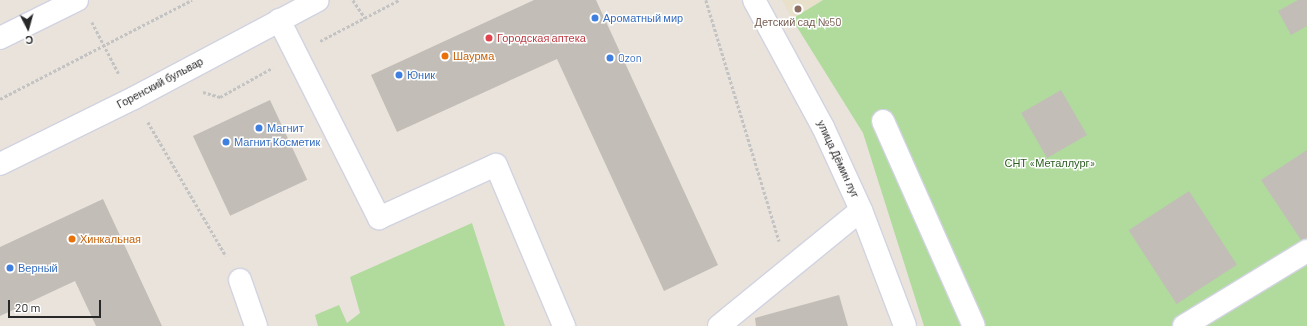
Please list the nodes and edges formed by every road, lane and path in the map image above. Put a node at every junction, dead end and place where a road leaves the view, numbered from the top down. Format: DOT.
graph roads {
  1 [pos="77,0"];
  2 [pos="192,0"];
  3 [pos="318,0"];
  4 [pos="353,0"];
  5 [pos="399,0"];
  6 [pos="706,0"];
  7 [pos="754,0"];
  8 [pos="365,18"];
  9 [pos="279,20"];
  10 [pos="91,21"];
  11 [pos="0,38"];
  12 [pos="104,45"];
  13 [pos="297,55"];
  14 [pos="123,82"];
  15 [pos="194,96"];
  16 [pos="0,99"];
  17 [pos="144,115"];
  18 [pos="155,118"];
  19 [pos="148,121"];
  20 [pos="883,121"];
  21 [pos="141,125"];
  22 [pos="0,164"];
  23 [pos="861,210"];
  24 [pos="1307,251"];
  25 [pos="788,270"];
  26 [pos="240,280"];
  27 [pos="256,326"];
  28 [pos="564,326"];
  29 [pos="719,326"];
  30 [pos="905,326"];
  31 [pos="974,326"];
  32 [pos="1184,326"];
  1 -- 11 [label="street"];
  2 -- 12 [label="path"];
  3 -- 9 [label="street, Горенский бульвар"];
  4 -- 8 [label="path"];
  5 -- 8 [label="path"];
  6 -- 25 [label="path"];
  7 -- 23 [label="street, улица Дёмин луг"];
  8 -- 13 [label="path"];
  9 -- 13 [label="street"];
  9 -- 22 [label="street, Горенский бульвар"];
  10 -- 12 [label="path"];
  12 -- 14 [label="path"];
  12 -- 16 [label="path"];
  13 -- 15 [label="path"];
  13 -- 28 [label="street"];
  17 -- 19 [label="path"];
  18 -- 19 [label="path"];
  19 -- 21 [label="path"];
  19 -- 26 [label="path"];
  20 -- 31 [label="street"];
  23 -- 25 [label="street"];
  23 -- 30 [label="street, улица Дёмин луг"];
  24 -- 32 [label="street"];
  25 -- 29 [label="street"];
  26 -- 27 [label="street"];
}
